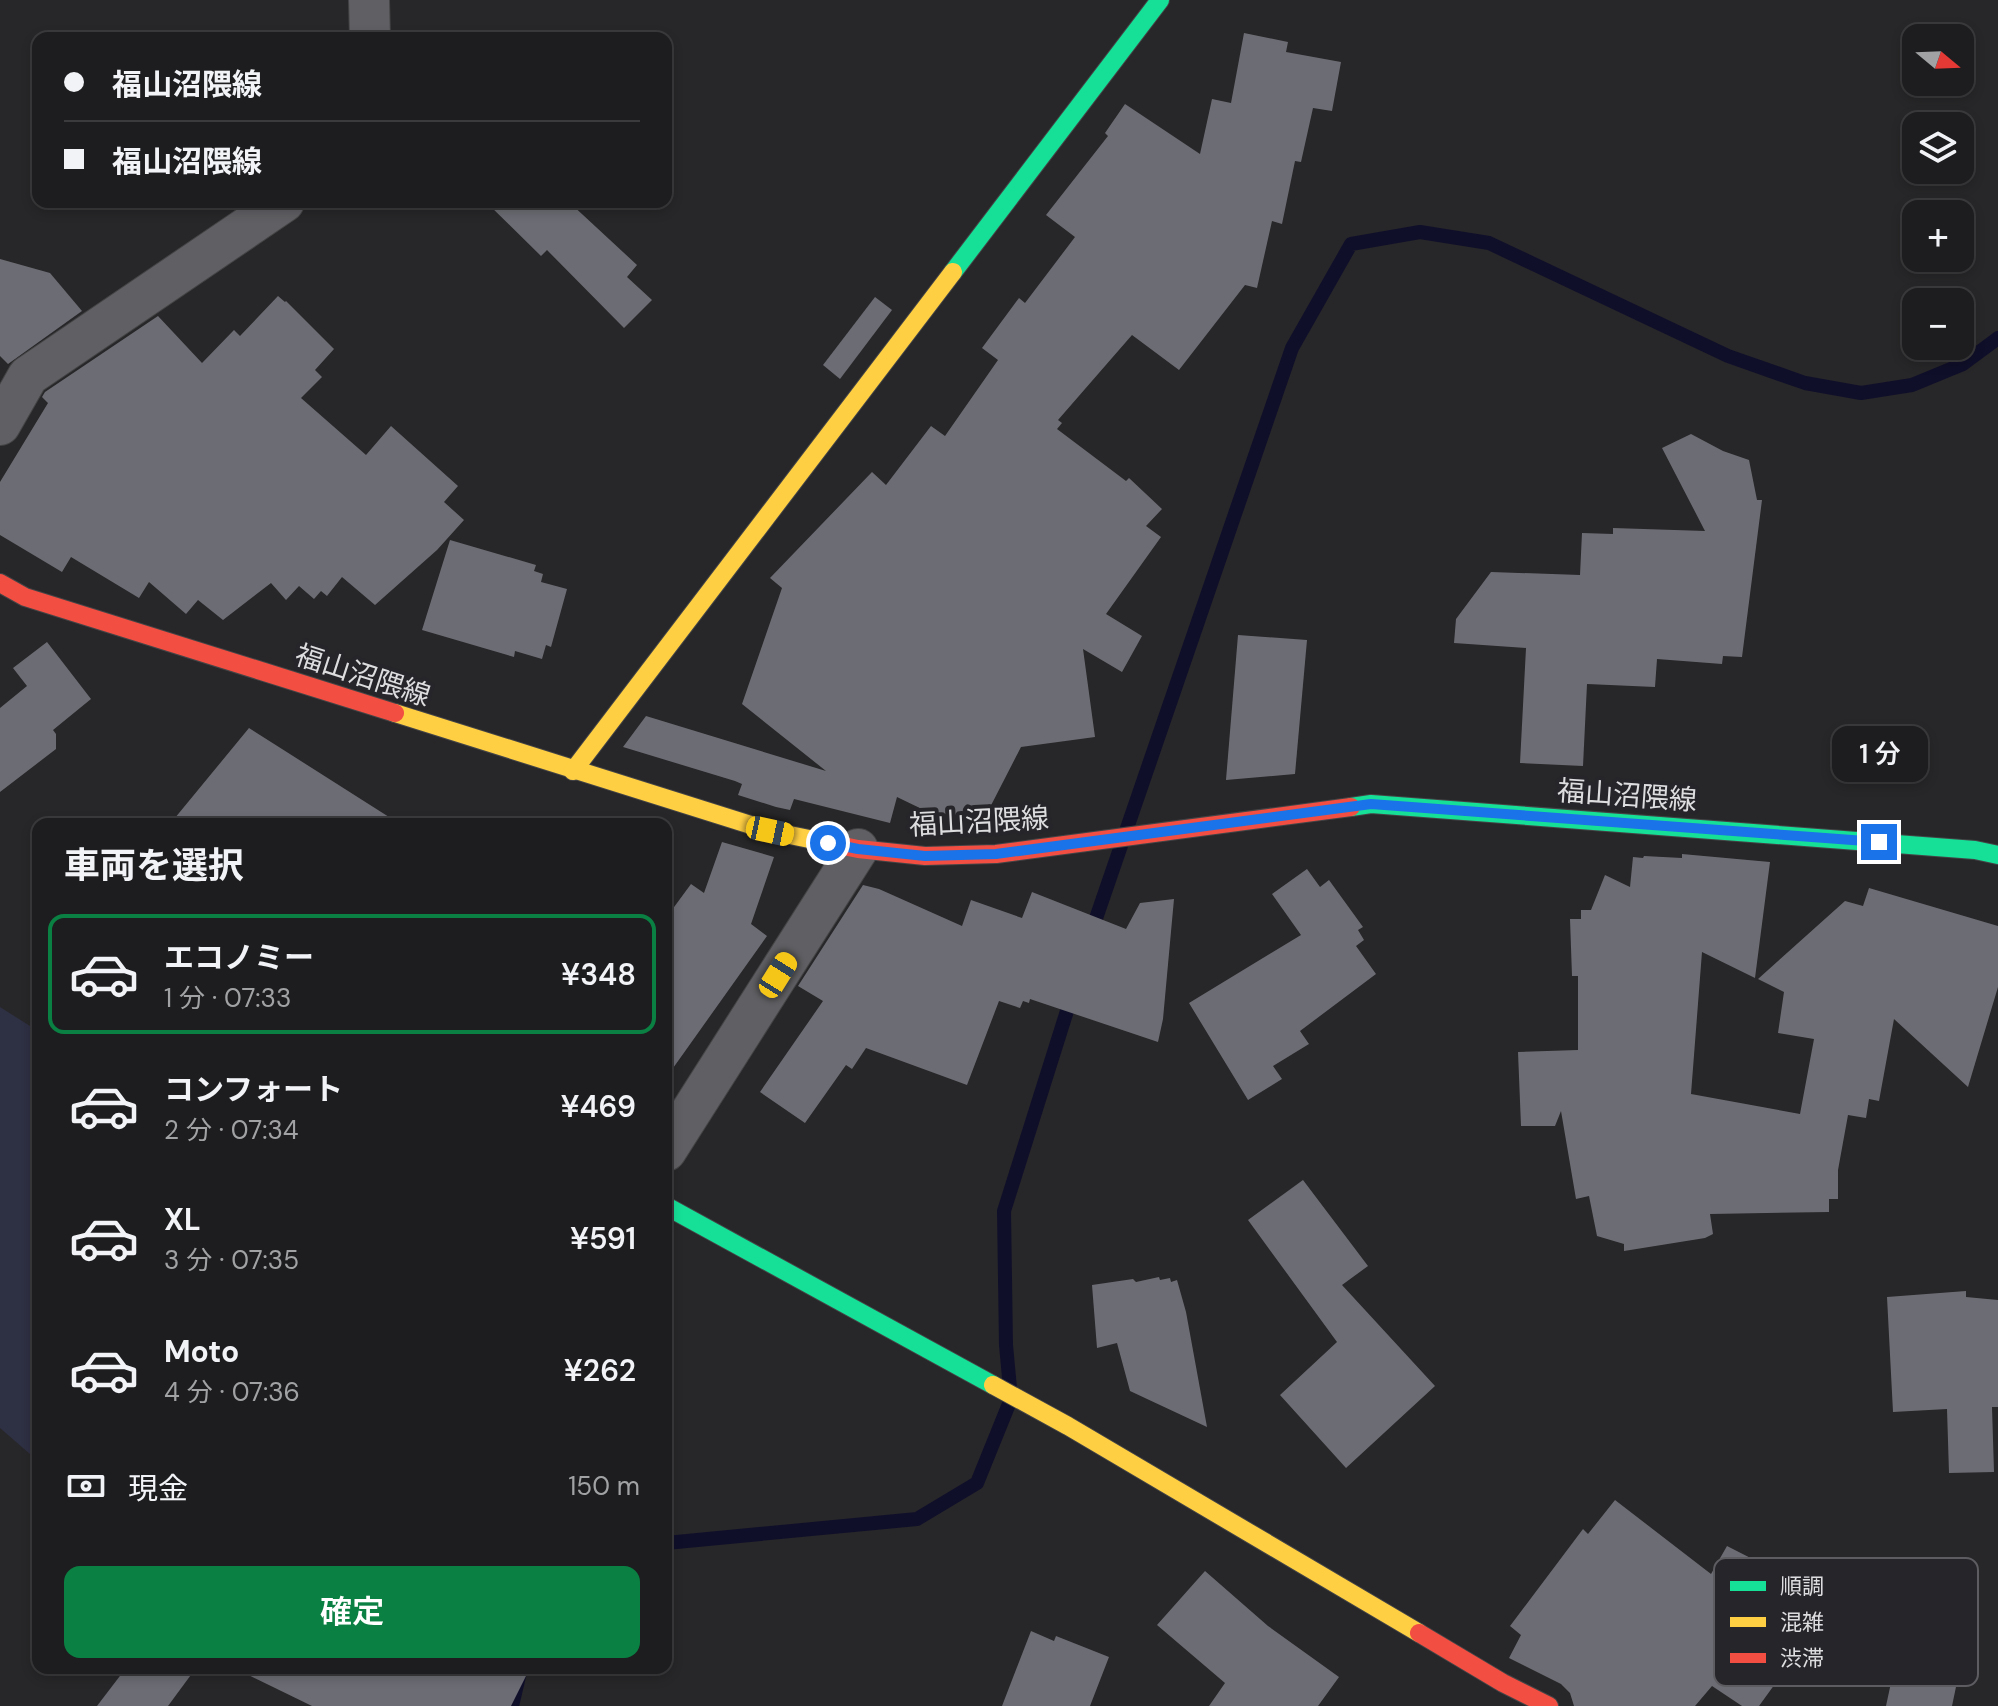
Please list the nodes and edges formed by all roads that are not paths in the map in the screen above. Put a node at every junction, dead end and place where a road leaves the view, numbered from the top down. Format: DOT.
graph roads {
  1 [pos="369,0"];
  2 [pos="1160,0"];
  3 [pos="370,32"];
  4 [pos="275,208"];
  5 [pos="0,425"];
  6 [pos="0,583"];
  7 [pos="573,771"];
  8 [pos="858,849"];
  9 [pos="1998,855"];
  10 [pos="672,1142"];
  11 [pos="672,1209"];
  12 [pos="1549,1706"];
  1 -- 3 [label="street"];
  2 -- 7 [label="main road"];
  4 -- 5 [label="street"];
  6 -- 7 [label="main road, 福山沼隈線"];
  7 -- 8 [label="main road, 福山沼隈線"];
  8 -- 9 [label="main road, 福山沼隈線"];
  8 -- 10 [label="street"];
  11 -- 12 [label="main road"];
}
